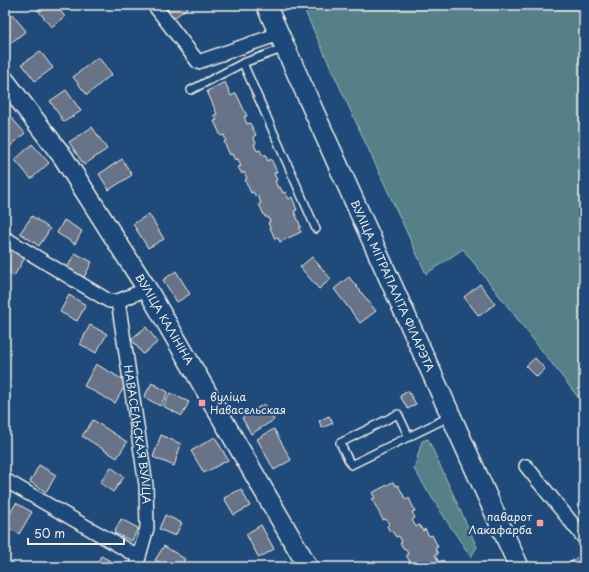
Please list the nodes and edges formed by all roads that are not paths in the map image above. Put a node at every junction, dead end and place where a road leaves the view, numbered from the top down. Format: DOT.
graph roads {
  1 [pos="154,5"];
  2 [pos="266,5"];
  3 [pos="282,41"];
  4 [pos="243,63"];
  5 [pos="5,81"];
  6 [pos="191,90"];
  7 [pos="316,229"];
  8 [pos="5,238"];
  9 [pos="147,289"];
  10 [pos="118,301"];
  11 [pos="451,416"];
  12 [pos="409,437"];
  13 [pos="526,466"];
  14 [pos="5,480"];
  15 [pos="584,538"];
  16 [pos="137,562"];
  17 [pos="308,567"];
  18 [pos="519,567"];
  1 -- 3 [label="street"];
  2 -- 3 [label="main road, ВУЛІЦА МІТРАПАЛІТА ФІЛАРЭТА"];
  3 -- 4 [label="lane"];
  3 -- 11 [label="main road, ВУЛІЦА МІТРАПАЛІТА ФІЛАРЭТА"];
  4 -- 6 [label="lane"];
  4 -- 7 [label="lane"];
  5 -- 9 [label="main road, ВУЛІЦА КАЛІНІНА"];
  8 -- 10 [label="street"];
  9 -- 10 [label="street"];
  9 -- 17 [label="main road, ВУЛІЦА КАЛІНІНА"];
  10 -- 16 [label="street, НАВАСЕЛЬСКАЯ ВУЛІЦА"];
  11 -- 12 [label="lane"];
  11 -- 18 [label="main road, ВУЛІЦА МІТРАПАЛІТА ФІЛАРЭТА"];
  12 -- 12 [label="lane"];
  13 -- 15 [label="street"];
  14 -- 16 [label="street"];
}
